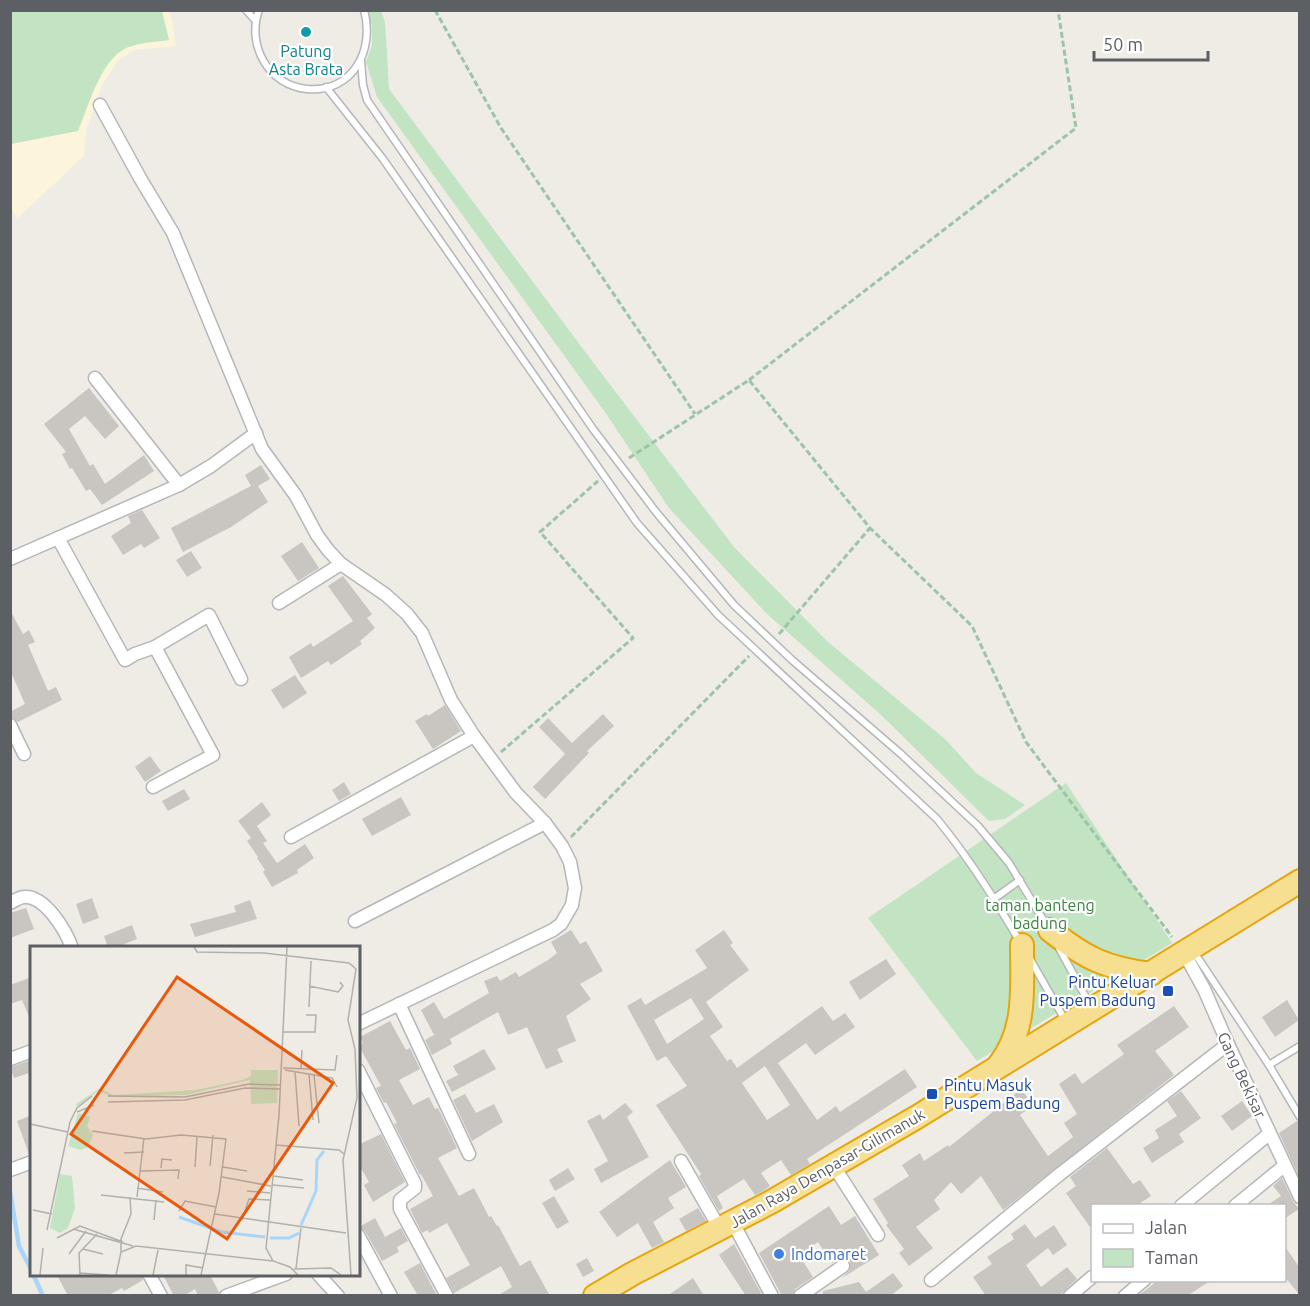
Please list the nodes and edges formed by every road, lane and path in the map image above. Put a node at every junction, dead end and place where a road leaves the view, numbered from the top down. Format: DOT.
graph roads {
  1 [pos="246,10"];
  2 [pos="259,10"];
  3 [pos="364,10"];
  4 [pos="435,10"];
  5 [pos="1058,10"];
  6 [pos="255,20"];
  7 [pos="361,61"];
  8 [pos="326,87"];
  9 [pos="100,105"];
  10 [pos="95,378"];
  11 [pos="749,380"];
  12 [pos="695,414"];
  13 [pos="256,433"];
  14 [pos="620,464"];
  15 [pos="603,475"];
  16 [pos="179,485"];
  17 [pos="870,528"];
  18 [pos="58,538"];
  19 [pos="10,560"];
  20 [pos="341,564"];
  21 [pos="279,603"];
  22 [pos="772,642"];
  23 [pos="155,647"];
  24 [pos="755,650"];
  25 [pos="241,679"];
  26 [pos="10,725"];
  27 [pos="474,736"];
  28 [pos="24,754"];
  29 [pos="491,761"];
  30 [pos="153,787"];
  31 [pos="545,823"];
  32 [pos="291,837"];
  33 [pos="562,846"];
  34 [pos="1020,880"];
  35 [pos="1299,881"];
  36 [pos="995,898"];
  37 [pos="10,903"];
  38 [pos="355,921"];
  39 [pos="1050,930"];
  40 [pos="1022,945"];
  41 [pos="71,946"];
  42 [pos="1188,951"];
  43 [pos="1151,974"];
  44 [pos="399,1004"];
  45 [pos="1093,1010"];
  46 [pos="360,1023"];
  47 [pos="1068,1025"];
  48 [pos="1228,1044"];
  49 [pos="1299,1046"];
  50 [pos="30,1052"];
  51 [pos="10,1059"];
  52 [pos="1269,1065"];
  53 [pos="994,1071"];
  54 [pos="360,1074"];
  55 [pos="1299,1117"];
  56 [pos="1269,1134"];
  57 [pos="470,1154"];
  58 [pos="681,1161"];
  59 [pos="30,1163"];
  60 [pos="832,1165"];
  61 [pos="1284,1166"];
  62 [pos="11,1169"];
  63 [pos="1299,1197"];
  64 [pos="1182,1204"];
  65 [pos="1238,1204"];
  66 [pos="726,1225"];
  67 [pos="878,1235"];
  68 [pos="360,1239"];
  69 [pos="843,1266"];
  70 [pos="150,1276"];
  71 [pos="283,1276"];
  72 [pos="319,1276"];
  73 [pos="1091,1278"];
  74 [pos="931,1280"];
  75 [pos="1143,1282"];
  76 [pos="161,1296"];
  77 [pos="226,1296"];
  78 [pos="338,1296"];
  79 [pos="391,1296"];
  80 [pos="447,1296"];
  81 [pos="595,1296"];
  82 [pos="772,1296"];
  83 [pos="800,1296"];
  84 [pos="1070,1296"];
  85 [pos="1125,1296"];
  1 -- 6 [label="lane"];
  2 -- 6 [label="lane"];
  3 -- 7 [label="lane"];
  4 -- 12 [label="path"];
  5 -- 11 [label="path"];
  6 -- 8 [label="lane"];
  7 -- 8 [label="lane"];
  7 -- 14 [label="lane"];
  8 -- 15 [label="lane"];
  9 -- 13 [label="street"];
  10 -- 16 [label="street"];
  11 -- 12 [label="path"];
  11 -- 17 [label="path"];
  12 -- 14 [label="path"];
  13 -- 16 [label="street"];
  13 -- 20 [label="street"];
  14 -- 22 [label="lane"];
  15 -- 24 [label="lane"];
  15 -- 29 [label="path"];
  16 -- 18 [label="street"];
  17 -- 22 [label="path"];
  17 -- 42 [label="path"];
  18 -- 19 [label="street"];
  18 -- 23 [label="street"];
  20 -- 21 [label="street"];
  20 -- 27 [label="street"];
  22 -- 34 [label="lane"];
  23 -- 25 [label="street"];
  23 -- 30 [label="street"];
  24 -- 33 [label="path"];
  24 -- 36 [label="lane"];
  26 -- 28 [label="street"];
  27 -- 29 [label="street"];
  27 -- 32 [label="street"];
  29 -- 31 [label="street"];
  31 -- 33 [label="street"];
  31 -- 38 [label="street"];
  33 -- 44 [label="street"];
  34 -- 36 [label="lane"];
  34 -- 39 [label="lane"];
  35 -- 42 [label="highway, Jalan Raya Denpasar-Gilimanuk"];
  36 -- 40 [label="lane"];
  37 -- 41 [label="street"];
  39 -- 43 [label="highway"];
  39 -- 45 [label="lane"];
  40 -- 47 [label="lane"];
  40 -- 53 [label="highway"];
  42 -- 43 [label="highway, Jalan Raya Denpasar-Gilimanuk"];
  42 -- 48 [label="street, Gang Bekisar"];
  42 -- 52 [label="lane"];
  43 -- 45 [label="highway, Jalan Raya Denpasar-Gilimanuk"];
  44 -- 46 [label="street"];
  44 -- 57 [label="street"];
  45 -- 47 [label="highway, Jalan Raya Denpasar-Gilimanuk"];
  47 -- 53 [label="highway, Jalan Raya Denpasar-Gilimanuk"];
  48 -- 56 [label="street, Gang Bekisar"];
  48 -- 74 [label="street"];
  49 -- 52 [label="lane"];
  50 -- 51 [label="street"];
  52 -- 55 [label="lane"];
  53 -- 60 [label="highway, Jalan Raya Denpasar-Gilimanuk"];
  54 -- 80 [label="street"];
  56 -- 61 [label="street, Gang Bekisar"];
  56 -- 64 [label="street"];
  58 -- 66 [label="street"];
  59 -- 62 [label="street"];
  60 -- 66 [label="highway, Jalan Raya Denpasar-Gilimanuk"];
  60 -- 67 [label="street"];
  61 -- 63 [label="street, Gang Bekisar"];
  61 -- 65 [label="street"];
  66 -- 81 [label="highway, Jalan Raya Denpasar-Gilimanuk"];
  66 -- 82 [label="street"];
  68 -- 79 [label="street"];
  69 -- 83 [label="street"];
  70 -- 76 [label="street"];
  71 -- 77 [label="street"];
  72 -- 78 [label="street"];
  73 -- 84 [label="street"];
  75 -- 85 [label="street"];
}
